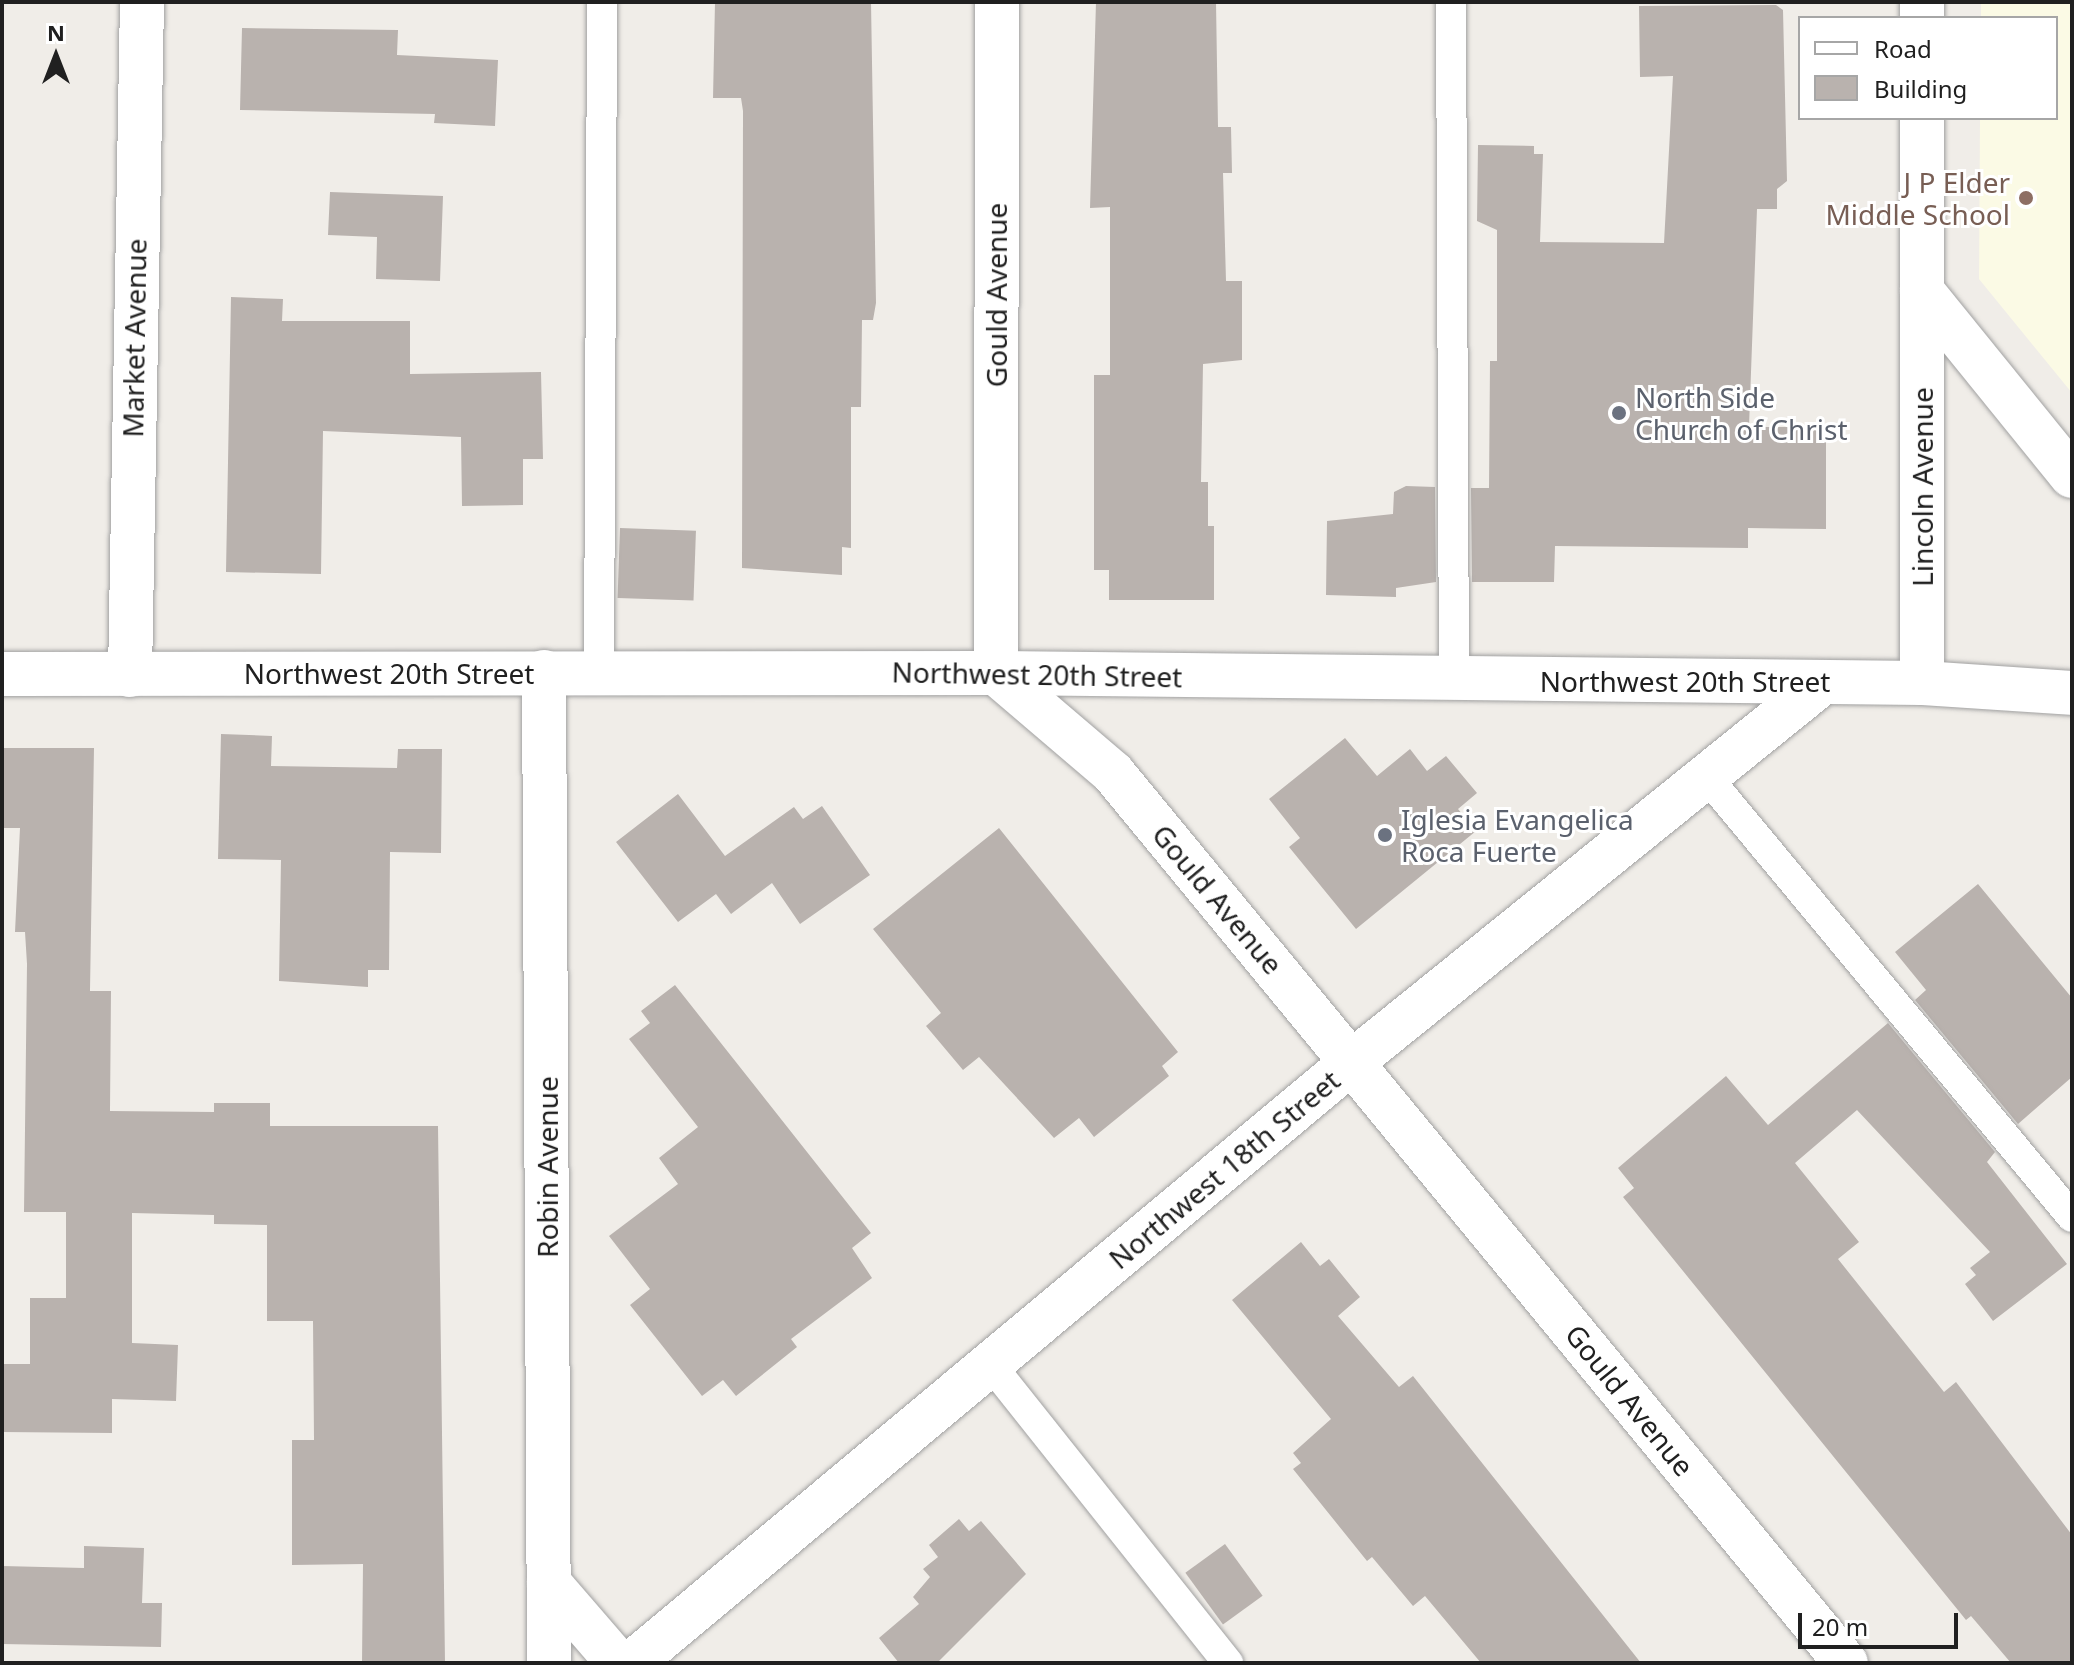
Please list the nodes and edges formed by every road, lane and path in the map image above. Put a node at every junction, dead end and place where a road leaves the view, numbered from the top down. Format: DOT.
graph roads {
  1 [pos="142,2"];
  2 [pos="602,2"];
  3 [pos="997,2"];
  4 [pos="1451,2"];
  5 [pos="1922,120"];
  6 [pos="1922,291"];
  7 [pos="2072,476"];
  8 [pos="544,672"];
  9 [pos="599,672"];
  10 [pos="996,673"];
  11 [pos="2,674"];
  12 [pos="130,675"];
  13 [pos="1454,679"];
  14 [pos="1822,683"];
  15 [pos="1922,683"];
  16 [pos="2072,693"];
  17 [pos="1706,776"];
  18 [pos="1352,1062"];
  19 [pos="2072,1217"];
  20 [pos="991,1365"];
  21 [pos="549,1583"];
  22 [pos="549,1663"];
  23 [pos="618,1663"];
  24 [pos="632,1663"];
  25 [pos="1228,1663"];
  26 [pos="1846,1663"];
  1 -- 12 [label="street, Market Avenue"];
  2 -- 9 [label="lane"];
  3 -- 10 [label="street, Gould Avenue"];
  4 -- 13 [label="lane"];
  5 -- 6 [label="street, Lincoln Avenue"];
  6 -- 7 [label="street"];
  6 -- 15 [label="street, Lincoln Avenue"];
  8 -- 9 [label="street, Northwest 20th Street"];
  8 -- 12 [label="street, Northwest 20th Street"];
  8 -- 21 [label="street, Robin Avenue"];
  9 -- 10 [label="street, Northwest 20th Street"];
  10 -- 13 [label="street, Northwest 20th Street"];
  10 -- 18 [label="street, Gould Avenue"];
  11 -- 12 [label="street, Northwest 20th Street"];
  13 -- 14 [label="street, Northwest 20th Street"];
  14 -- 15 [label="street, Northwest 20th Street"];
  14 -- 17 [label="street, Northwest 18th Street"];
  15 -- 16 [label="street, Northwest 20th Street"];
  17 -- 18 [label="street, Northwest 18th Street"];
  17 -- 19 [label="lane"];
  18 -- 20 [label="street, Northwest 18th Street"];
  18 -- 26 [label="street, Gould Avenue"];
  20 -- 24 [label="street, Northwest 18th Street"];
  20 -- 25 [label="lane"];
  21 -- 22 [label="street, Robin Avenue"];
  21 -- 23 [label="street"];
}
